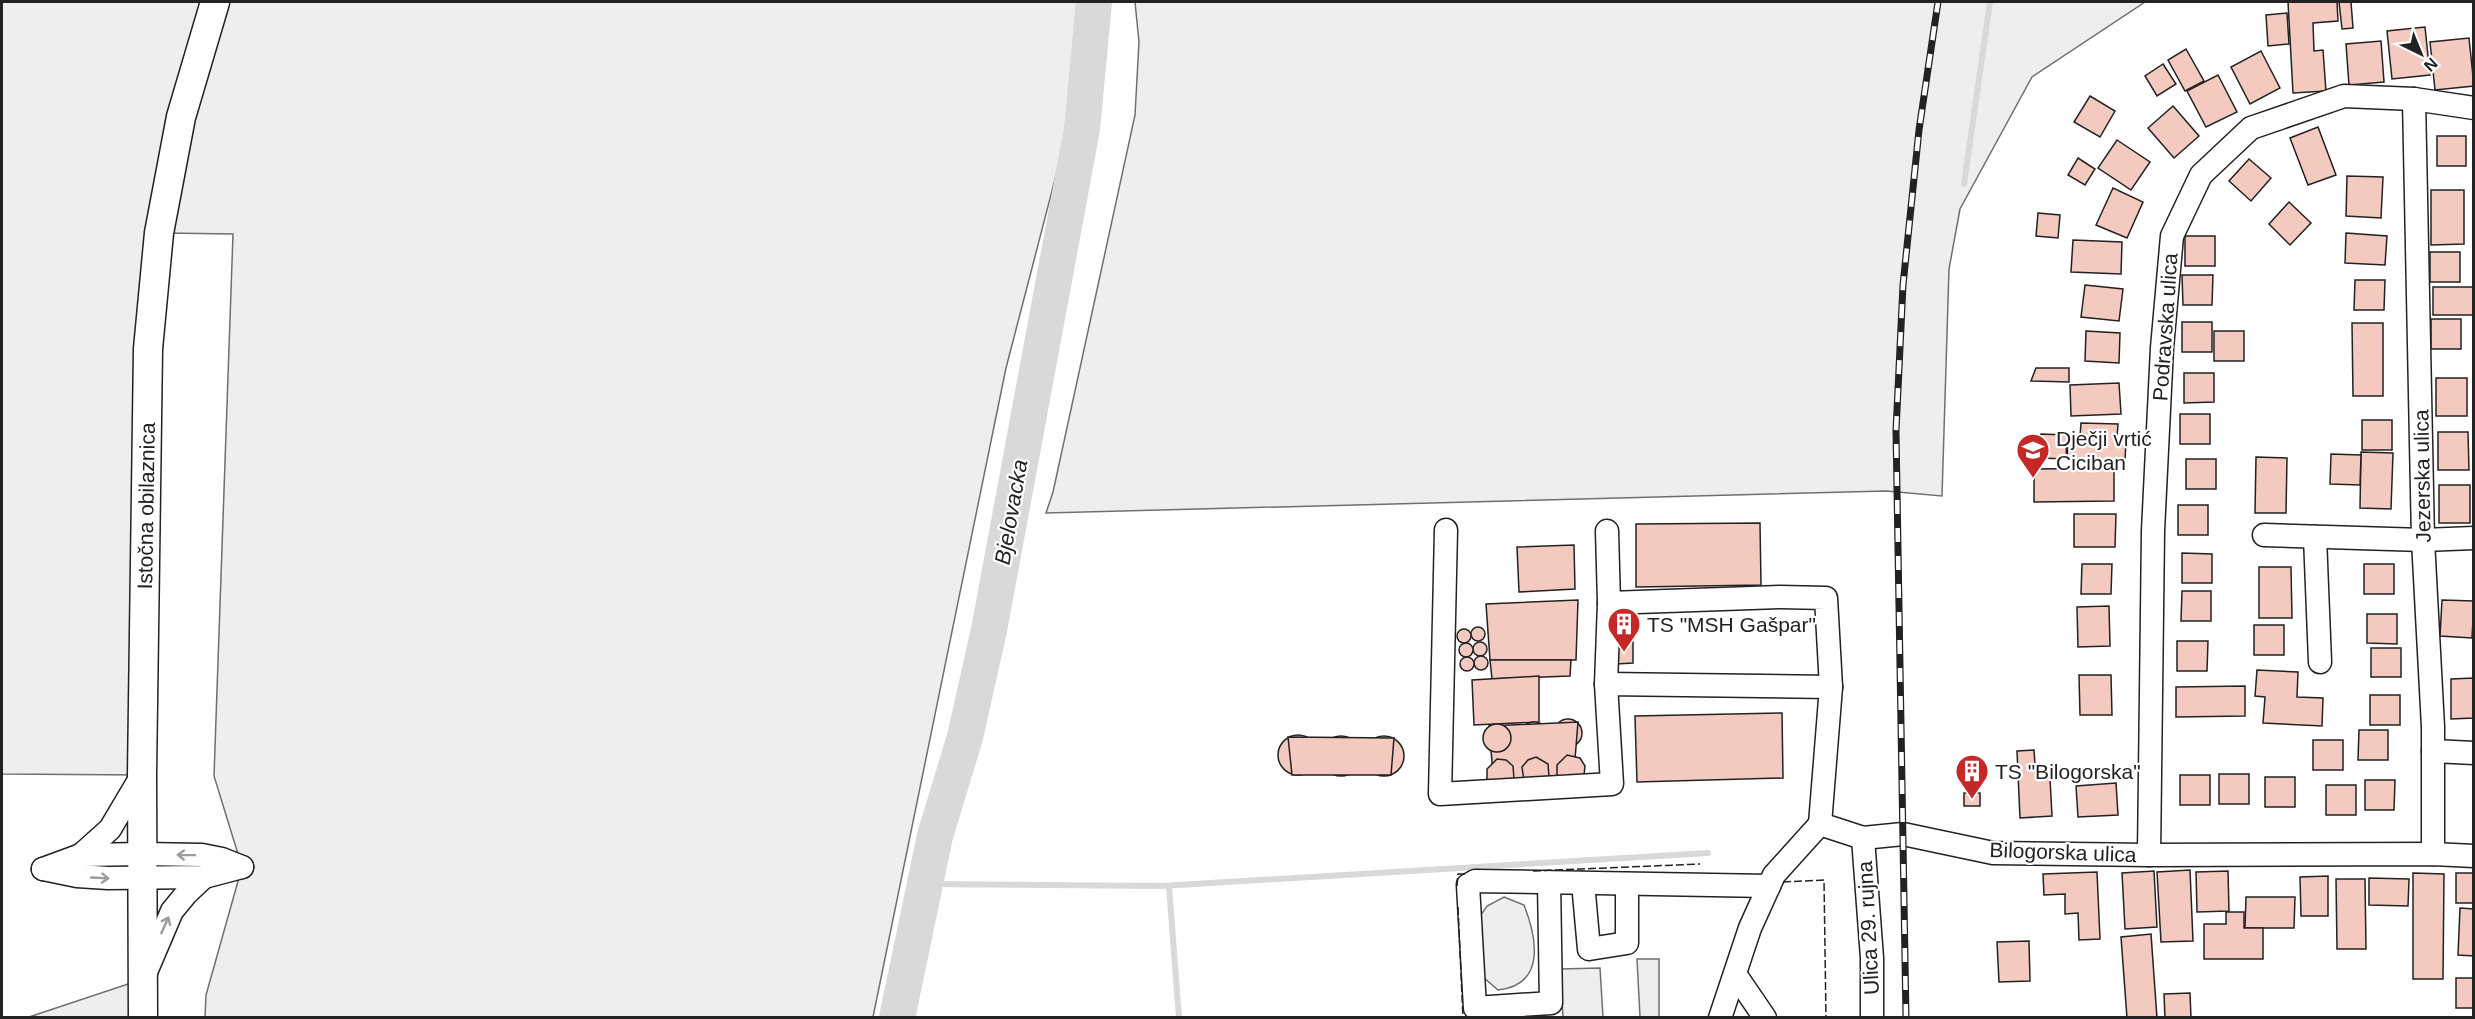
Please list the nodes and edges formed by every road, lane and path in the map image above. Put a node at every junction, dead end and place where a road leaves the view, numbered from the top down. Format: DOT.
graph roads {
  1 [pos="214,2"];
  2 [pos="2414,99"];
  3 [pos="2474,108"];
  4 [pos="1446,530"];
  5 [pos="1607,531"];
  6 [pos="2264,535"];
  7 [pos="2315,537"];
  8 [pos="2474,538"];
  9 [pos="2423,540"];
  10 [pos="1609,603"];
  11 [pos="2320,662"];
  12 [pos="1605,684"];
  13 [pos="1832,687"];
  14 [pos="2433,751"];
  15 [pos="2474,753"];
  16 [pos="142,775"];
  17 [pos="1820,824"];
  18 [pos="1863,838"];
  19 [pos="2433,854"];
  20 [pos="81,855"];
  21 [pos="2149,855"];
  22 [pos="2474,856"];
  23 [pos="143,865"];
  24 [pos="204,877"];
  25 [pos="1549,882"];
  26 [pos="1583,883"];
  27 [pos="1627,884"];
  28 [pos="1769,886"];
  29 [pos="1735,974"];
  30 [pos="143,979"];
  31 [pos="143,1017"];
  32 [pos="1720,1017"];
  33 [pos="1765,1017"];
  34 [pos="1872,1017"];
  1 -- 16 [label="main road, Istočna obilaznica"];
  2 -- 3 [label="street, Podravska ulica"];
  2 -- 9 [label="street, Jezerska ulica"];
  2 -- 21 [label="street, Podravska ulica"];
  4 -- 12 [label="street"];
  5 -- 10 [label="street"];
  6 -- 7 [label="street"];
  7 -- 9 [label="street"];
  7 -- 11 [label="street"];
  8 -- 9 [label="street"];
  9 -- 14 [label="street, Jezerska ulica"];
  10 -- 12 [label="street"];
  10 -- 13 [label="street"];
  12 -- 13 [label="street"];
  13 -- 17 [label="street"];
  14 -- 15 [label="street"];
  14 -- 19 [label="street, Jezerska ulica"];
  16 -- 20 [label="street"];
  16 -- 23 [label="main road, Istočna obilaznica"];
  17 -- 18 [label="street, Bilogorska ulica"];
  17 -- 28 [label="street"];
  18 -- 21 [label="street, Bilogorska ulica"];
  18 -- 34 [label="street, Ulica 29. rujna"];
  19 -- 21 [label="street, Bilogorska ulica"];
  19 -- 22 [label="street, Bilogorska ulica"];
  20 -- 23 [label="street"];
  20 -- 23 [label="street, one-way"];
  23 -- 24 [label="street"];
  24 -- 23 [label="street, one-way"];
  23 -- 30 [label="main road, Istočna obilaznica"];
  30 -- 24 [label="street, one-way"];
  25 -- 25 [label="street"];
  25 -- 26 [label="street"];
  26 -- 27 [label="street"];
  26 -- 27 [label="street"];
  27 -- 28 [label="street"];
  28 -- 29 [label="street"];
  29 -- 32 [label="street"];
  29 -- 33 [label="street"];
  30 -- 31 [label="main road, Istočna obilaznica"];
}
